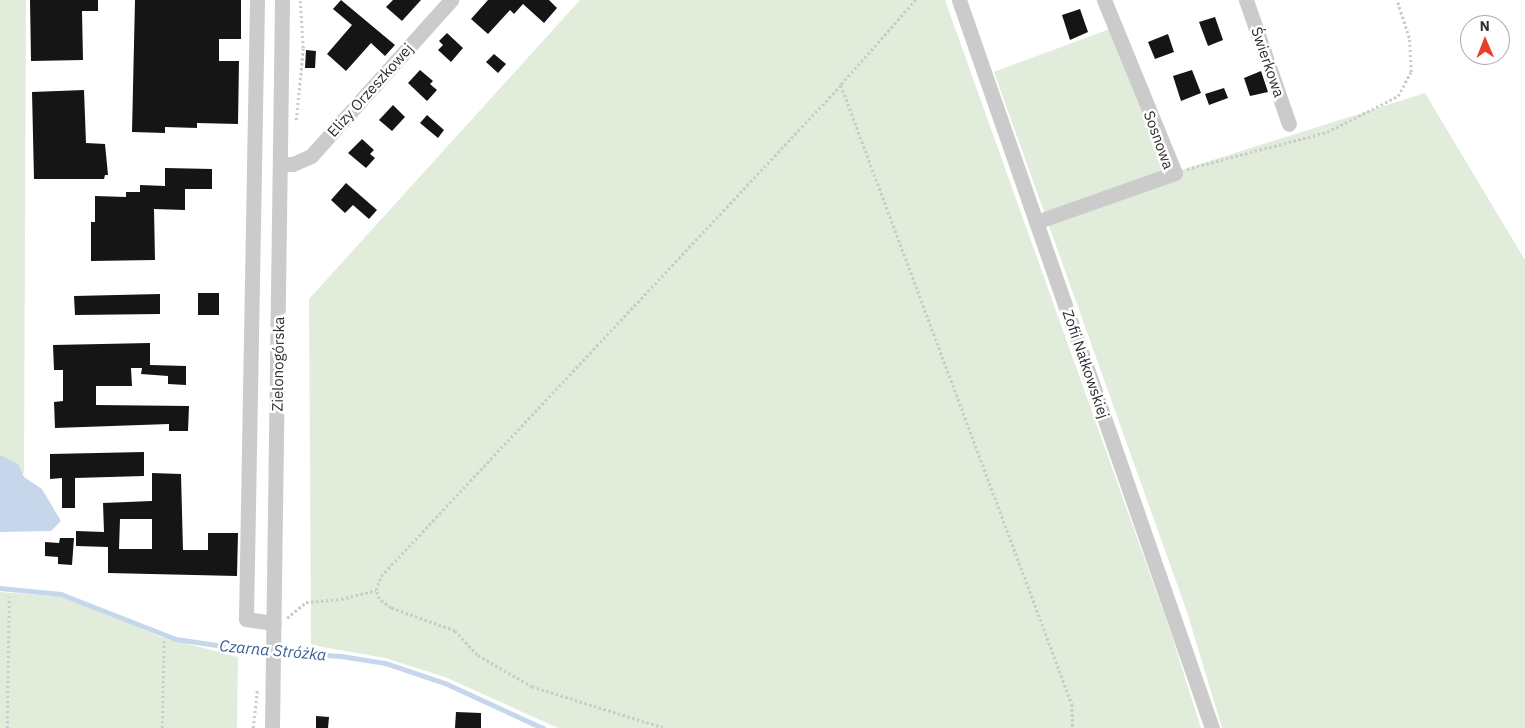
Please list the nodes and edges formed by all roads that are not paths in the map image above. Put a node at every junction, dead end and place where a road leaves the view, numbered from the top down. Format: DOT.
graph roads {
  1 [pos="257,0"];
  2 [pos="282,0"];
  3 [pos="451,0"];
  4 [pos="959,0"];
  5 [pos="1104,0"];
  6 [pos="1246,0"];
  7 [pos="1289,124"];
  8 [pos="254,152"];
  9 [pos="280,158"];
  10 [pos="1036,222"];
  11 [pos="252,294"];
  12 [pos="278,296"];
  13 [pos="248,499"];
  14 [pos="276,500"];
  15 [pos="274,623"];
  16 [pos="272,728"];
  17 [pos="1212,728"];
  1 -- 8 [label="street"];
  2 -- 9 [label="street, Zielonogórska"];
  3 -- 9 [label="street, Elizy Orzeszkowej"];
  4 -- 10 [label="street, Zofii Nałkowskiej"];
  5 -- 10 [label="street, Sosnowa"];
  6 -- 7 [label="street, Świerkowa"];
  8 -- 9 [label="street, Elizy Orzeszkowej"];
  8 -- 11 [label="street"];
  9 -- 12 [label="street, Zielonogórska"];
  10 -- 17 [label="street, Zofii Nałkowskiej"];
  11 -- 12 [label="street"];
  11 -- 13 [label="street"];
  12 -- 14 [label="street, Zielonogórska"];
  13 -- 14 [label="street"];
  13 -- 15 [label="street"];
  14 -- 15 [label="street, Zielonogórska"];
  15 -- 16 [label="street, Zielonogórska"];
}
